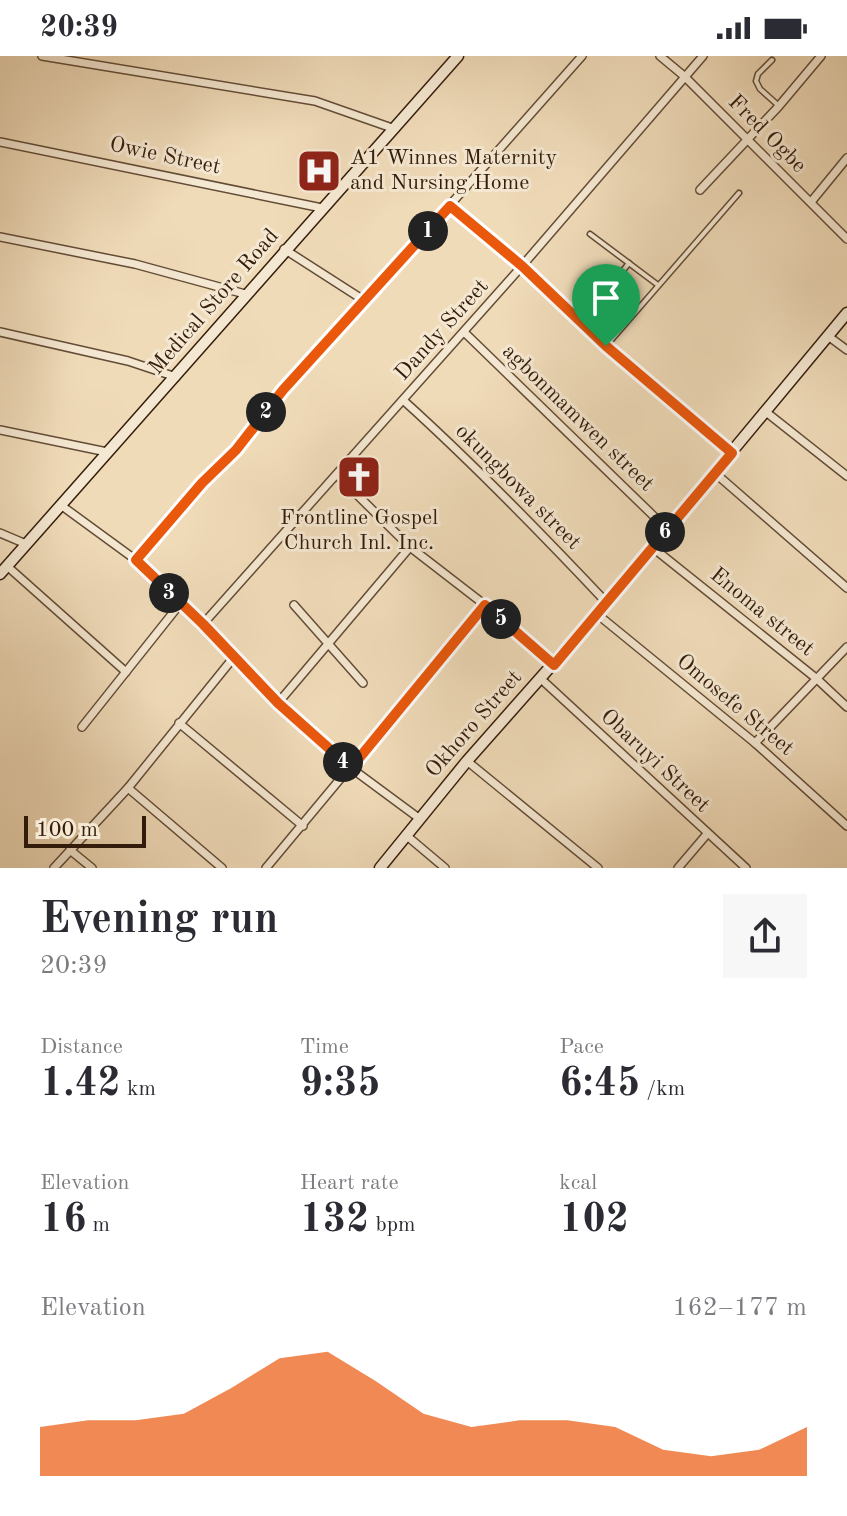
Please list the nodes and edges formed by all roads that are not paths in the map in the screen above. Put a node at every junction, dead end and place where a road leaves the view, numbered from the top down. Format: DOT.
graph roads {
  1 [pos="42,56"];
  2 [pos="458,56"];
  3 [pos="582,56"];
  4 [pos="660,56"];
  5 [pos="703,56"];
  6 [pos="821,56"];
  7 [pos="772,60"];
  8 [pos="684,76"];
  9 [pos="779,106"];
  10 [pos="392,128"];
  11 [pos="745,139"];
  12 [pos="0,142"];
  13 [pos="847,158"];
  14 [pos="700,190"];
  15 [pos="739,193"];
  16 [pos="811,202"];
  17 [pos="450,206"];
  18 [pos="322,208"];
  19 [pos="590,234"];
  20 [pos="0,237"];
  21 [pos="847,239"];
  22 [pos="284,249"];
  23 [pos="629,263"];
  24 [pos="522,266"];
  25 [pos="658,285"];
  26 [pos="245,294"];
  27 [pos="365,301"];
  28 [pos="595,306"];
  29 [pos="847,313"];
  30 [pos="0,332"];
  31 [pos="464,332"];
  32 [pos="828,336"];
  33 [pos="606,346"];
  34 [pos="847,350"];
  35 [pos="176,377"];
  36 [pos="403,400"];
  37 [pos="766,412"];
  38 [pos="0,430"];
  39 [pos="107,452"];
  40 [pos="732,453"];
  41 [pos="715,473"];
  42 [pos="338,476"];
  43 [pos="847,476"];
  44 [pos="62,506"];
  45 [pos="667,529"];
  46 [pos="0,533"];
  47 [pos="26,544"];
  48 [pos="410,547"];
  49 [pos="652,547"];
  50 [pos="136,560"];
  51 [pos="3,570"];
  52 [pos="847,588"];
  53 [pos="606,602"];
  54 [pos="180,604"];
  55 [pos="294,605"];
  56 [pos="485,605"];
  57 [pos="597,614"];
  58 [pos="203,624"];
  59 [pos="328,644"];
  60 [pos="847,647"];
  61 [pos="234,657"];
  62 [pos="554,665"];
  63 [pos="126,672"];
  64 [pos="540,678"];
  65 [pos="817,679"];
  66 [pos="363,683"];
  67 [pos="278,703"];
  68 [pos="847,707"];
  69 [pos="179,723"];
  70 [pos="82,727"];
  71 [pos="755,743"];
  72 [pos="467,761"];
  73 [pos="351,768"];
  74 [pos="128,788"];
  75 [pos="420,819"];
  76 [pos="303,826"];
  77 [pos="847,826"];
  78 [pos="707,834"];
  79 [pos="407,836"];
  80 [pos="70,850"];
  81 [pos="54,868"];
  82 [pos="92,868"];
  83 [pos="222,868"];
  84 [pos="266,868"];
  85 [pos="380,868"];
  86 [pos="445,868"];
  87 [pos="598,868"];
  88 [pos="678,868"];
  89 [pos="746,868"];
  1 -- 10 [label="street"];
  2 -- 10 [label="street, Medical Store Road"];
  3 -- 17 [label="street"];
  4 -- 8 [label="street, Fred Ogbe"];
  5 -- 8 [label="street, Dandy Street"];
  6 -- 9 [label="street"];
  7 -- 9 [label="lane"];
  8 -- 11 [label="street, Fred Ogbe"];
  8 -- 24 [label="street, Dandy Street"];
  9 -- 11 [label="street"];
  10 -- 18 [label="street, Medical Store Road"];
  11 -- 14 [label="street"];
  11 -- 16 [label="street, Fred Ogbe"];
  12 -- 18 [label="street, Owie Street"];
  13 -- 16 [label="street"];
  15 -- 25 [label="lane"];
  16 -- 21 [label="street, Fred Ogbe"];
  17 -- 24 [label="street"];
  17 -- 27 [label="street"];
  18 -- 22 [label="street, Medical Store Road"];
  19 -- 23 [label="lane"];
  20 -- 26 [label="street"];
  22 -- 26 [label="street, Medical Store Road"];
  22 -- 27 [label="street"];
  23 -- 25 [label="lane"];
  23 -- 28 [label="lane"];
  24 -- 31 [label="street, Dandy Street"];
  24 -- 33 [label="street"];
  25 -- 33 [label="lane"];
  26 -- 35 [label="street, Medical Store Road"];
  27 -- 50 [label="street"];
  29 -- 32 [label="street, Okhoro Street"];
  30 -- 35 [label="street"];
  31 -- 36 [label="street, Dandy Street"];
  31 -- 45 [label="street, agbonmamwen street"];
  32 -- 34 [label="street"];
  32 -- 37 [label="street, Okhoro Street"];
  33 -- 40 [label="street"];
  35 -- 39 [label="street, Medical Store Road"];
  36 -- 42 [label="street, Dandy Street"];
  36 -- 53 [label="street, okungbowa street"];
  37 -- 40 [label="street, Okhoro Street"];
  37 -- 43 [label="street"];
  38 -- 39 [label="street"];
  39 -- 44 [label="street, Medical Store Road"];
  40 -- 41 [label="street, Okhoro Street"];
  41 -- 45 [label="street, Okhoro Street"];
  41 -- 52 [label="street"];
  42 -- 48 [label="street"];
  42 -- 58 [label="street, Dandy Street"];
  44 -- 47 [label="street, Medical Store Road"];
  44 -- 50 [label="street"];
  45 -- 49 [label="street, Okhoro Street"];
  46 -- 47 [label="street"];
  47 -- 51 [label="street, Medical Store Road"];
  48 -- 56 [label="street"];
  48 -- 59 [label="street"];
  49 -- 53 [label="street, Okhoro Street"];
  49 -- 65 [label="street, Enoma street"];
  50 -- 54 [label="street"];
  51 -- 63 [label="street"];
  53 -- 57 [label="street, Okhoro Street"];
  54 -- 58 [label="street"];
  54 -- 63 [label="street"];
  55 -- 59 [label="street"];
  56 -- 62 [label="street"];
  56 -- 73 [label="street"];
  57 -- 62 [label="street, Okhoro Street"];
  57 -- 71 [label="street, Omosefe Street"];
  58 -- 61 [label="street"];
  59 -- 66 [label="street"];
  59 -- 67 [label="street"];
  60 -- 65 [label="street"];
  61 -- 67 [label="street"];
  61 -- 69 [label="street"];
  62 -- 64 [label="street, Okhoro Street"];
  63 -- 70 [label="street"];
  64 -- 72 [label="street, Okhoro Street"];
  64 -- 78 [label="street, Obaruyi Street"];
  65 -- 68 [label="street, Enoma street"];
  65 -- 71 [label="street"];
  67 -- 73 [label="street"];
  69 -- 74 [label="street"];
  69 -- 76 [label="street"];
  71 -- 77 [label="street, Omosefe Street"];
  72 -- 75 [label="street, Okhoro Street"];
  72 -- 87 [label="street"];
  73 -- 75 [label="street"];
  73 -- 76 [label="street"];
  74 -- 80 [label="street"];
  74 -- 83 [label="street"];
  75 -- 79 [label="street, Okhoro Street"];
  76 -- 84 [label="street"];
  78 -- 88 [label="street"];
  78 -- 89 [label="street, Obaruyi Street"];
  79 -- 85 [label="street, Okhoro Street"];
  79 -- 86 [label="street"];
  80 -- 81 [label="street"];
  80 -- 82 [label="street"];
}
